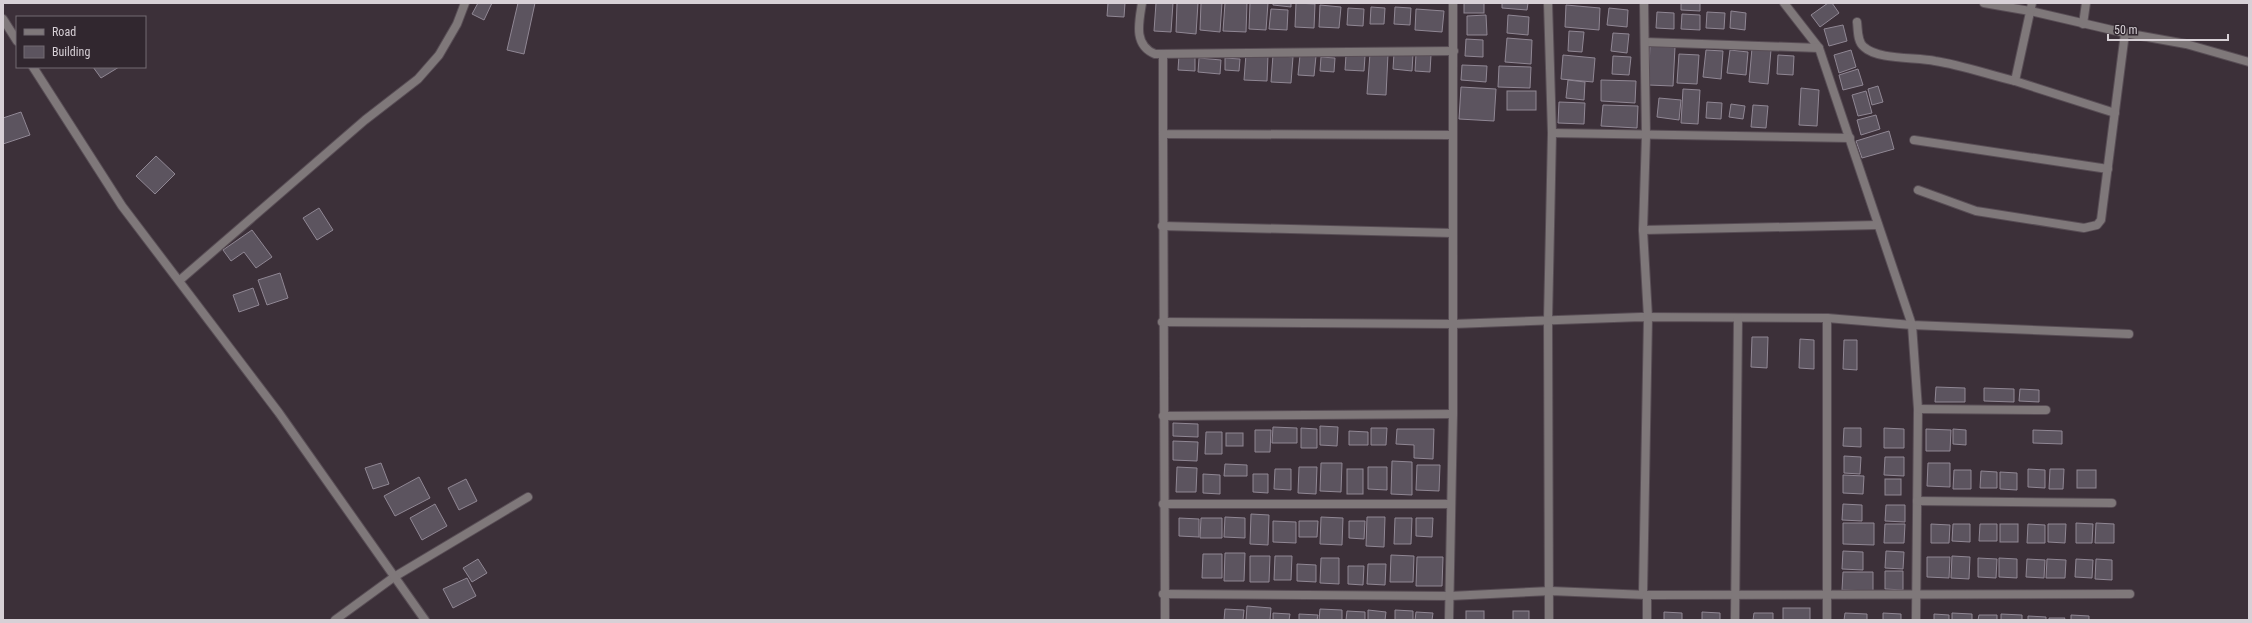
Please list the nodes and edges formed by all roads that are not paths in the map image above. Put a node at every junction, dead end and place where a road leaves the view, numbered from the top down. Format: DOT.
graph roads {
  1 [pos="465,3"];
  2 [pos="1142,3"];
  3 [pos="1453,3"];
  4 [pos="1548,3"];
  5 [pos="1644,3"];
  6 [pos="1784,3"];
  7 [pos="1984,3"];
  8 [pos="2086,3"];
  9 [pos="2031,7"];
  10 [pos="3,19"];
  11 [pos="1857,22"];
  12 [pos="2083,24"];
  13 [pos="2125,33"];
  14 [pos="16,40"];
  15 [pos="1645,42"];
  16 [pos="1819,48"];
  17 [pos="1454,51"];
  18 [pos="1163,54"];
  19 [pos="2249,62"];
  20 [pos="34,68"];
  21 [pos="2015,81"];
  22 [pos="2115,113"];
  23 [pos="1552,133"];
  24 [pos="1163,134"];
  25 [pos="1452,135"];
  26 [pos="1646,136"];
  27 [pos="1850,138"];
  28 [pos="1914,140"];
  29 [pos="2108,169"];
  30 [pos="1918,190"];
  31 [pos="1878,225"];
  32 [pos="1162,226"];
  33 [pos="1643,230"];
  34 [pos="1452,233"];
  35 [pos="180,280"];
  36 [pos="1648,317"];
  37 [pos="1738,318"];
  38 [pos="1827,318"];
  39 [pos="1548,320"];
  40 [pos="1162,322"];
  41 [pos="1453,324"];
  42 [pos="1912,325"];
  43 [pos="2128,334"];
  44 [pos="1918,409"];
  45 [pos="2046,410"];
  46 [pos="1453,414"];
  47 [pos="1163,416"];
  48 [pos="528,497"];
  49 [pos="1917,501"];
  50 [pos="2112,503"];
  51 [pos="1163,504"];
  52 [pos="1451,504"];
  53 [pos="394,577"];
  54 [pos="1551,591"];
  55 [pos="1163,594"];
  56 [pos="1645,594"];
  57 [pos="2130,594"];
  58 [pos="1735,595"];
  59 [pos="1827,595"];
  60 [pos="1916,595"];
  61 [pos="1450,596"];
  62 [pos="335,620"];
  63 [pos="425,620"];
  64 [pos="1165,620"];
  65 [pos="1449,620"];
  66 [pos="1549,620"];
  67 [pos="1647,620"];
  68 [pos="1735,620"];
  69 [pos="1827,620"];
  70 [pos="1916,620"];
  1 -- 35 [label="street"];
  2 -- 18 [label="street"];
  3 -- 17 [label="street"];
  4 -- 23 [label="street"];
  5 -- 15 [label="street"];
  6 -- 16 [label="street"];
  7 -- 9 [label="street"];
  8 -- 12 [label="street"];
  9 -- 12 [label="street"];
  9 -- 21 [label="street"];
  10 -- 14 [label="street"];
  11 -- 21 [label="street"];
  12 -- 13 [label="street"];
  13 -- 19 [label="street"];
  13 -- 22 [label="street"];
  15 -- 16 [label="street"];
  15 -- 26 [label="street"];
  16 -- 27 [label="street"];
  17 -- 18 [label="street"];
  17 -- 25 [label="street"];
  18 -- 24 [label="street"];
  20 -- 35 [label="street"];
  21 -- 22 [label="street"];
  22 -- 29 [label="street"];
  23 -- 26 [label="street"];
  23 -- 39 [label="street"];
  24 -- 25 [label="street"];
  24 -- 32 [label="street"];
  25 -- 34 [label="street"];
  26 -- 27 [label="street"];
  26 -- 33 [label="street"];
  27 -- 31 [label="street"];
  28 -- 29 [label="street"];
  29 -- 30 [label="street"];
  31 -- 33 [label="street"];
  31 -- 42 [label="street"];
  32 -- 34 [label="street"];
  32 -- 40 [label="street"];
  33 -- 36 [label="street"];
  34 -- 41 [label="street"];
  35 -- 53 [label="street"];
  36 -- 37 [label="street"];
  36 -- 39 [label="street"];
  36 -- 56 [label="street"];
  37 -- 38 [label="street"];
  37 -- 58 [label="street"];
  38 -- 42 [label="street"];
  38 -- 59 [label="street"];
  39 -- 41 [label="street"];
  39 -- 54 [label="street"];
  40 -- 41 [label="street"];
  40 -- 47 [label="street"];
  41 -- 46 [label="street"];
  42 -- 43 [label="street"];
  42 -- 44 [label="street"];
  44 -- 45 [label="street"];
  44 -- 49 [label="street"];
  46 -- 47 [label="street"];
  46 -- 52 [label="street"];
  47 -- 51 [label="street"];
  48 -- 53 [label="street"];
  49 -- 50 [label="street"];
  49 -- 60 [label="street"];
  51 -- 52 [label="street"];
  51 -- 55 [label="street"];
  52 -- 61 [label="street"];
  53 -- 62 [label="street"];
  53 -- 63 [label="street"];
  54 -- 56 [label="street"];
  54 -- 61 [label="street"];
  54 -- 66 [label="street"];
  55 -- 61 [label="street"];
  55 -- 64 [label="street"];
  56 -- 58 [label="street"];
  56 -- 67 [label="street"];
  57 -- 60 [label="street"];
  58 -- 59 [label="street"];
  58 -- 68 [label="street"];
  59 -- 60 [label="street"];
  59 -- 69 [label="street"];
  60 -- 70 [label="street"];
  61 -- 65 [label="street"];
}
